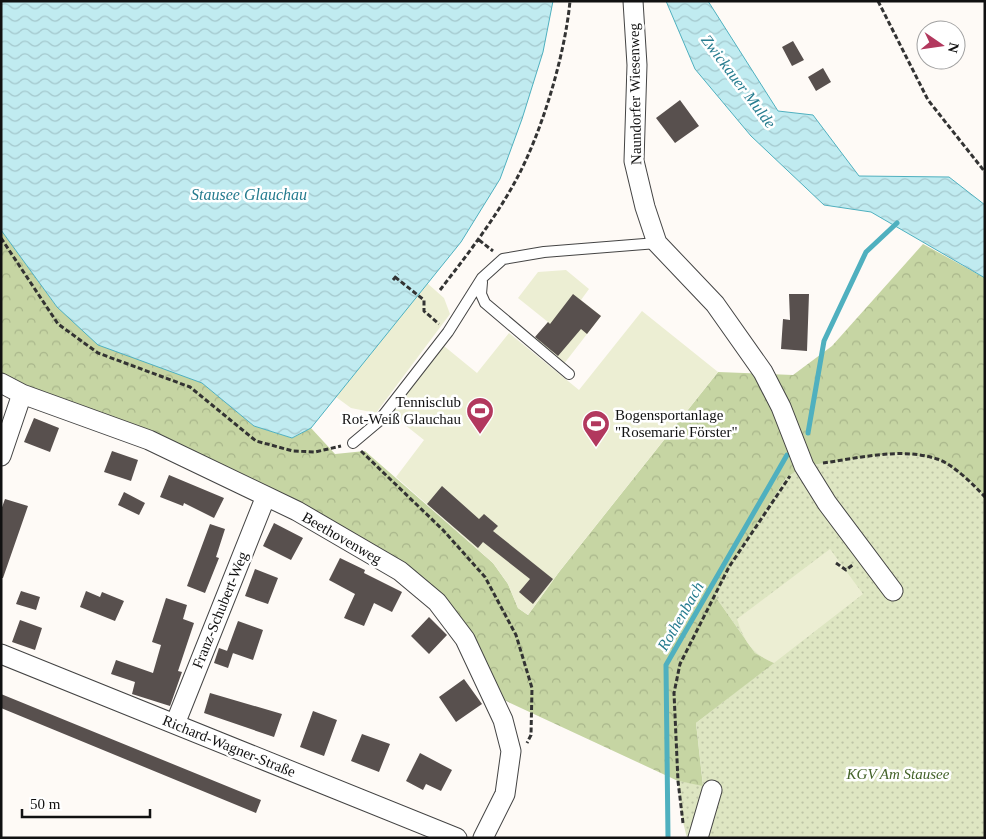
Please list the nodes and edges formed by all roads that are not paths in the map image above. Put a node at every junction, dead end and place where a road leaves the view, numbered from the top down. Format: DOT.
graph roads {
  1 [pos="633,1"];
  2 [pos="657,243"];
  3 [pos="482,278"];
  4 [pos="569,374"];
  5 [pos="1,383"];
  6 [pos="22,394"];
  7 [pos="353,443"];
  8 [pos="1,456"];
  9 [pos="266,496"];
  10 [pos="893,590"];
  11 [pos="1,654"];
  12 [pos="175,724"];
  13 [pos="712,790"];
  14 [pos="692,834"];
  15 [pos="456,838"];
  16 [pos="483,838"];
  1 -- 2 [label="street, Naundorfer Wiesenweg"];
  2 -- 3 [label="lane"];
  2 -- 10 [label="street, Naundorfer Wiesenweg"];
  3 -- 4 [label="lane"];
  3 -- 7 [label="lane"];
  5 -- 6 [label="street, Beethovenweg"];
  6 -- 8 [label="street"];
  6 -- 9 [label="street, Beethovenweg"];
  9 -- 12 [label="street, Franz-Schubert-Weg"];
  9 -- 16 [label="street, Beethovenweg"];
  11 -- 12 [label="street, Richard-Wagner-Straße"];
  12 -- 15 [label="street, Richard-Wagner-Straße"];
  13 -- 14 [label="street"];
}
